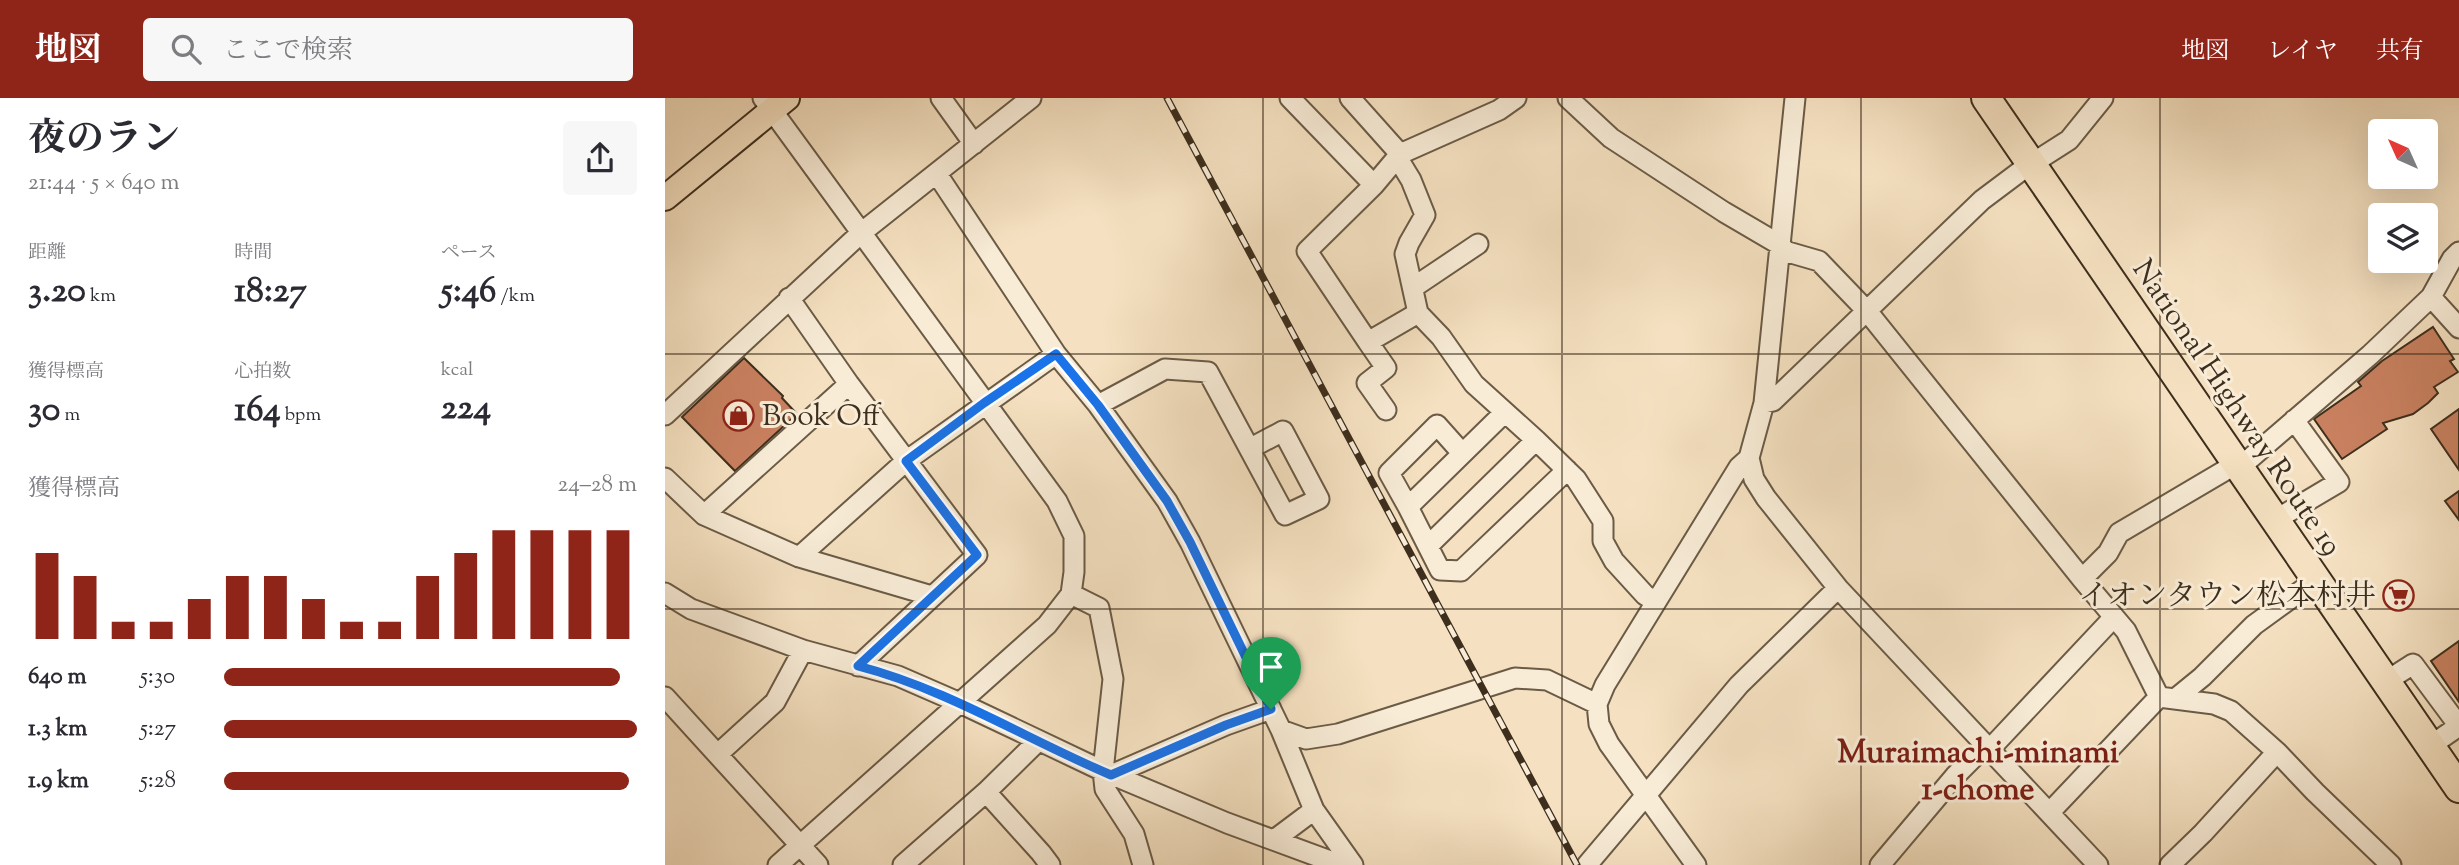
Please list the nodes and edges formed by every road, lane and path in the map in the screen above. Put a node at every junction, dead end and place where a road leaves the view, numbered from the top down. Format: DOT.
graph roads {
  1 [pos="941,98"];
  2 [pos="1031,98"];
  3 [pos="1290,98"];
  4 [pos="1350,98"];
  5 [pos="1516,98"];
  6 [pos="1568,98"];
  7 [pos="1795,98"];
  8 [pos="1986,98"];
  9 [pos="2103,98"];
  10 [pos="774,102"];
  11 [pos="974,144"];
  12 [pos="1399,156"];
  13 [pos="2032,165"];
  14 [pos="937,173"];
  15 [pos="1374,185"];
  16 [pos="665,198"];
  17 [pos="861,233"];
  18 [pos="1478,244"];
  19 [pos="1781,248"];
  20 [pos="2459,252"];
  21 [pos="1414,287"];
  22 [pos="2431,297"];
  23 [pos="789,298"];
  24 [pos="1867,311"];
  25 [pos="1418,313"];
  26 [pos="2459,328"];
  27 [pos="1368,342"];
  28 [pos="1056,354"];
  29 [pos="849,384"];
  30 [pos="984,403"];
  31 [pos="1764,404"];
  32 [pos="1098,405"];
  33 [pos="1386,410"];
  34 [pos="1504,413"];
  35 [pos="665,415"];
  36 [pos="2294,420"];
  37 [pos="1536,440"];
  38 [pos="1251,448"];
  39 [pos="1462,453"];
  40 [pos="1749,458"];
  41 [pos="906,461"];
  42 [pos="2237,466"];
  43 [pos="1567,470"];
  44 [pos="665,478"];
  45 [pos="1408,507"];
  46 [pos="704,515"];
  47 [pos="2275,520"];
  48 [pos="1428,545"];
  49 [pos="799,557"];
  50 [pos="2081,579"];
  51 [pos="2316,580"];
  52 [pos="1838,588"];
  53 [pos="665,593"];
  54 [pos="1071,594"];
  55 [pos="932,596"];
  56 [pos="1656,602"];
  57 [pos="2114,617"];
  58 [pos="803,650"];
  59 [pos="858,666"];
  60 [pos="665,697"];
  61 [pos="2167,698"];
  62 [pos="960,703"];
  63 [pos="1597,704"];
  64 [pos="1271,709"];
  65 [pos="1281,730"];
  66 [pos="1038,741"];
  67 [pos="1988,747"];
  68 [pos="2277,752"];
  69 [pos="718,754"];
  70 [pos="1107,773"];
  71 [pos="2459,788"];
  72 [pos="986,792"];
  73 [pos="1646,793"];
  74 [pos="1314,810"];
  75 [pos="2050,812"];
  76 [pos="1274,840"];
  77 [pos="800,845"];
  78 [pos="1039,861"];
  79 [pos="778,865"];
  80 [pos="818,865"];
  81 [pos="903,865"];
  82 [pos="1143,865"];
  83 [pos="1341,865"];
  84 [pos="1353,865"];
  85 [pos="1587,865"];
  86 [pos="1696,865"];
  87 [pos="1880,865"];
  88 [pos="2098,865"];
  89 [pos="2170,865"];
  90 [pos="2391,865"];
  1 -- 11 [label="street"];
  2 -- 11 [label="street"];
  3 -- 15 [label="street"];
  4 -- 12 [label="street"];
  5 -- 12 [label="street"];
  6 -- 19 [label="street"];
  7 -- 19 [label="street"];
  8 -- 13 [label="highway, National Highway Route 19"];
  9 -- 13 [label="street"];
  10 -- 16 [label="main road"];
  10 -- 17 [label="street"];
  11 -- 14 [label="street"];
  12 -- 15 [label="street"];
  12 -- 21 [label="street"];
  13 -- 24 [label="street"];
  13 -- 42 [label="highway, National Highway Route 19"];
  14 -- 17 [label="street"];
  14 -- 28 [label="street"];
  15 -- 27 [label="street"];
  17 -- 23 [label="street"];
  17 -- 30 [label="street"];
  18 -- 21 [label="street"];
  19 -- 24 [label="street"];
  19 -- 31 [label="street"];
  20 -- 22 [label="street"];
  21 -- 25 [label="street"];
  22 -- 26 [label="street"];
  22 -- 36 [label="street"];
  23 -- 29 [label="street"];
  23 -- 35 [label="street"];
  24 -- 31 [label="street"];
  24 -- 50 [label="street"];
  25 -- 27 [label="street"];
  25 -- 34 [label="street"];
  27 -- 33 [label="street"];
  28 -- 30 [label="street"];
  28 -- 32 [label="street"];
  29 -- 41 [label="street"];
  29 -- 46 [label="street"];
  30 -- 41 [label="street"];
  30 -- 54 [label="street"];
  31 -- 40 [label="street"];
  32 -- 38 [label="street"];
  32 -- 64 [label="street"];
  34 -- 37 [label="street"];
  34 -- 39 [label="street"];
  36 -- 42 [label="street"];
  36 -- 47 [label="street"];
  37 -- 43 [label="street"];
  37 -- 48 [label="street"];
  39 -- 45 [label="street"];
  39 -- 45 [label="street"];
  40 -- 52 [label="street"];
  40 -- 56 [label="street"];
  41 -- 49 [label="street"];
  41 -- 55 [label="street"];
  42 -- 47 [label="highway, National Highway Route 19"];
  42 -- 50 [label="street"];
  43 -- 48 [label="street"];
  43 -- 56 [label="street"];
  44 -- 46 [label="street"];
  45 -- 48 [label="street"];
  46 -- 49 [label="street"];
  47 -- 51 [label="highway, National Highway Route 19"];
  49 -- 55 [label="street"];
  50 -- 57 [label="street"];
  51 -- 61 [label="street"];
  51 -- 71 [label="highway, National Highway Route 19"];
  52 -- 67 [label="street"];
  52 -- 73 [label="street"];
  53 -- 58 [label="street"];
  54 -- 62 [label="street"];
  54 -- 70 [label="street"];
  55 -- 59 [label="street"];
  56 -- 63 [label="street"];
  57 -- 61 [label="street"];
  57 -- 67 [label="street"];
  58 -- 59 [label="street"];
  58 -- 69 [label="street"];
  59 -- 62 [label="street"];
  60 -- 69 [label="street"];
  61 -- 68 [label="street"];
  61 -- 75 [label="street"];
  62 -- 66 [label="street"];
  62 -- 77 [label="street"];
  63 -- 65 [label="street"];
  63 -- 73 [label="street"];
  64 -- 65 [label="street"];
  64 -- 70 [label="street"];
  65 -- 74 [label="street"];
  66 -- 70 [label="street"];
  66 -- 72 [label="street"];
  67 -- 75 [label="street"];
  67 -- 87 [label="street"];
  68 -- 89 [label="street"];
  68 -- 90 [label="street"];
  69 -- 77 [label="street"];
  70 -- 76 [label="street"];
  70 -- 82 [label="street"];
  72 -- 78 [label="street"];
  72 -- 81 [label="street"];
  73 -- 85 [label="street"];
  73 -- 86 [label="street"];
  74 -- 76 [label="street"];
  74 -- 84 [label="street"];
  75 -- 88 [label="street"];
  76 -- 83 [label="street"];
  77 -- 79 [label="street"];
  77 -- 80 [label="street"];
}
